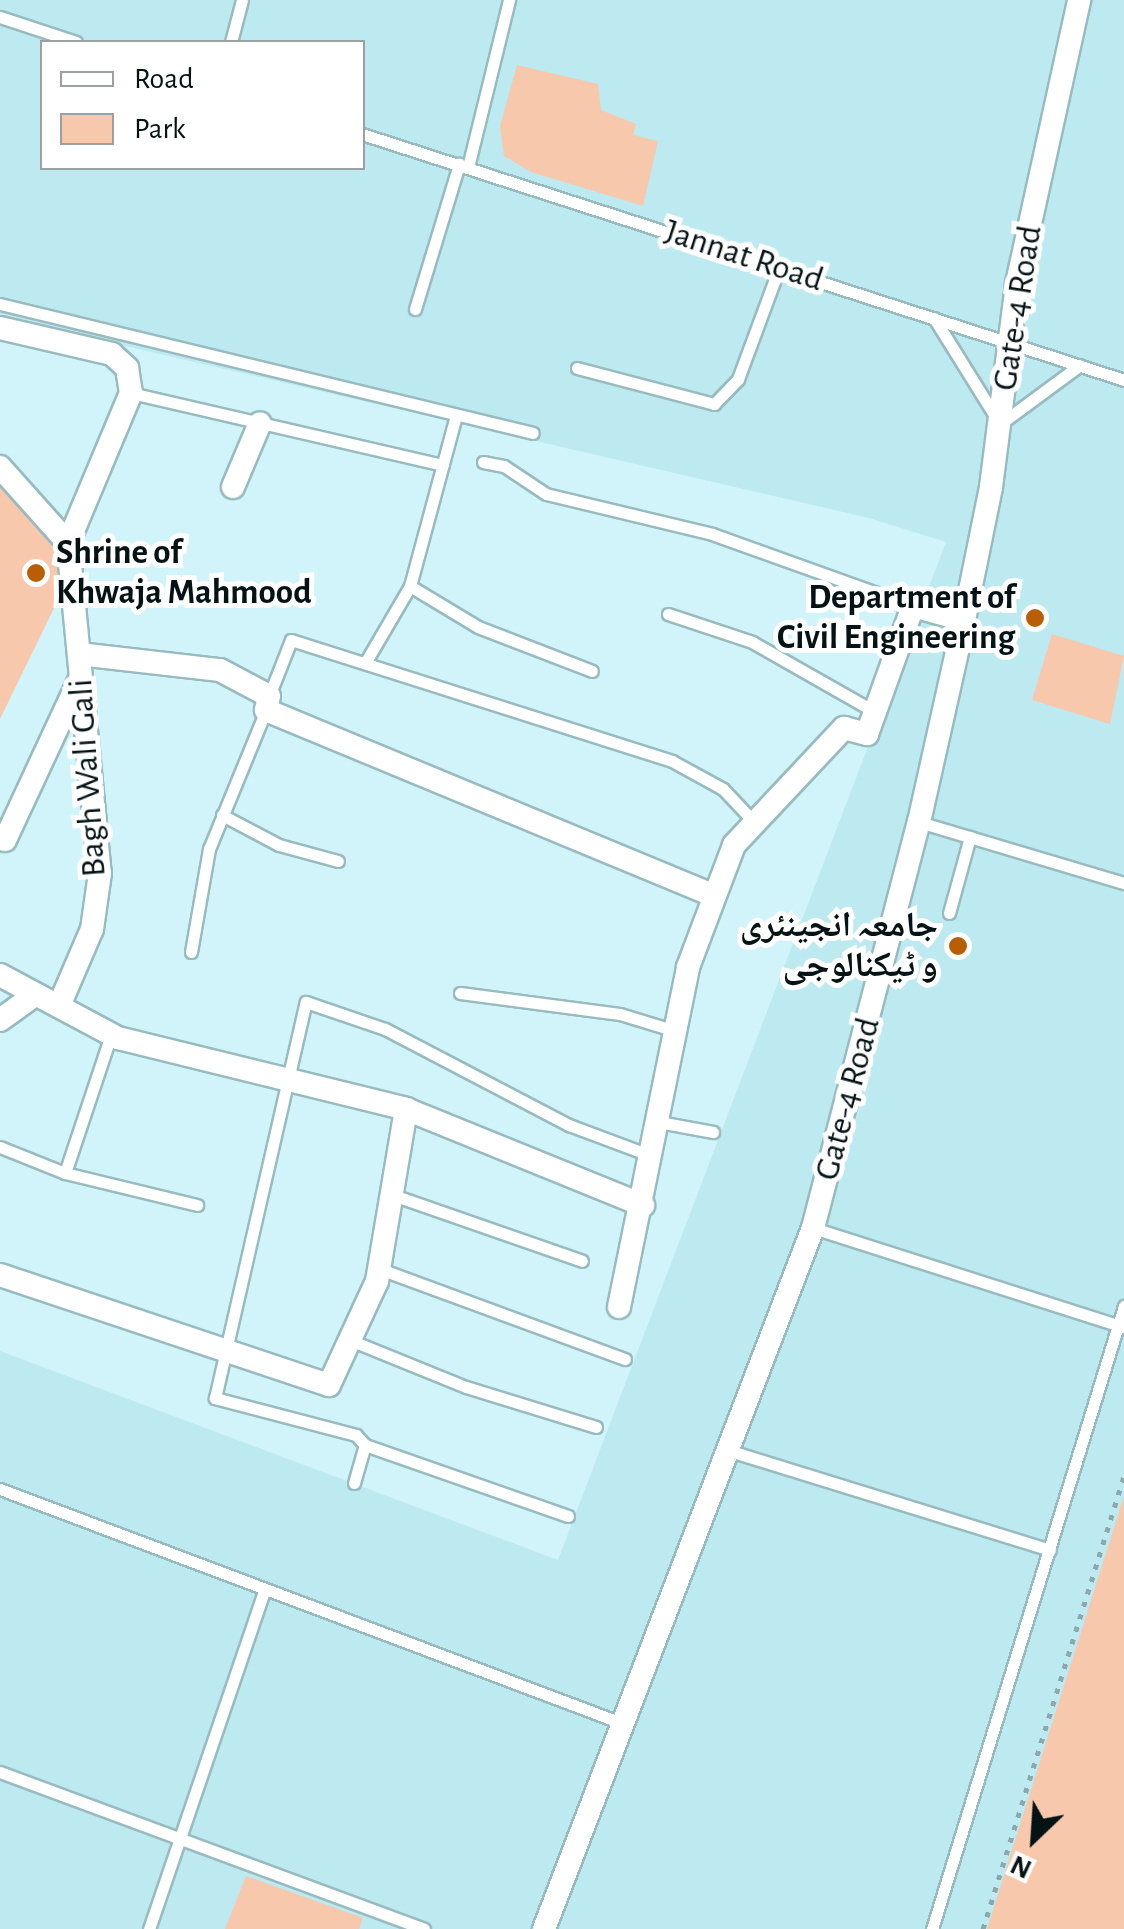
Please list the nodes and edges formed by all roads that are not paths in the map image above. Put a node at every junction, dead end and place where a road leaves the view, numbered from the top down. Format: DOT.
graph roads {
  1 [pos="242,0"];
  2 [pos="509,0"];
  3 [pos="1079,0"];
  4 [pos="0,17"];
  5 [pos="70,40"];
  6 [pos="232,40"];
  7 [pos="365,135"];
  8 [pos="463,165"];
  9 [pos="779,268"];
  10 [pos="0,304"];
  11 [pos="415,309"];
  12 [pos="934,318"];
  13 [pos="0,328"];
  14 [pos="1010,342"];
  15 [pos="1080,365"];
  16 [pos="577,368"];
  17 [pos="1124,380"];
  18 [pos="131,392"];
  19 [pos="456,416"];
  20 [pos="260,422"];
  21 [pos="1000,424"];
  22 [pos="533,433"];
  23 [pos="483,462"];
  24 [pos="443,466"];
  25 [pos="0,468"];
  26 [pos="232,488"];
  27 [pos="68,543"];
  28 [pos="410,586"];
  29 [pos="913,606"];
  30 [pos="668,614"];
  31 [pos="964,620"];
  32 [pos="79,654"];
  33 [pos="365,663"];
  34 [pos="592,670"];
  35 [pos="80,680"];
  36 [pos="268,703"];
  37 [pos="875,712"];
  38 [pos="222,815"];
  39 [pos="755,822"];
  40 [pos="919,822"];
  41 [pos="970,837"];
  42 [pos="6,840"];
  43 [pos="338,861"];
  44 [pos="1124,883"];
  45 [pos="714,896"];
  46 [pos="949,913"];
  47 [pos="190,952"];
  48 [pos="0,975"];
  49 [pos="460,993"];
  50 [pos="36,994"];
  51 [pos="59,1006"];
  52 [pos="0,1020"];
  53 [pos="676,1031"];
  54 [pos="111,1035"];
  55 [pos="291,1082"];
  56 [pos="406,1108"];
  57 [pos="658,1122"];
  58 [pos="713,1132"];
  59 [pos="0,1147"];
  60 [pos="652,1156"];
  61 [pos="65,1173"];
  62 [pos="392,1195"];
  63 [pos="196,1205"];
  64 [pos="643,1205"];
  65 [pos="813,1228"];
  66 [pos="582,1262"];
  67 [pos="380,1269"];
  68 [pos="0,1275"];
  69 [pos="1124,1306"];
  70 [pos="620,1307"];
  71 [pos="1121,1326"];
  72 [pos="350,1340"];
  73 [pos="222,1353"];
  74 [pos="625,1360"];
  75 [pos="596,1427"];
  76 [pos="365,1445"];
  77 [pos="723,1449"];
  78 [pos="354,1483"];
  79 [pos="0,1489"];
  80 [pos="568,1516"];
  81 [pos="1050,1550"];
  82 [pos="265,1589"];
  83 [pos="619,1722"];
  84 [pos="0,1772"];
  85 [pos="178,1837"];
  86 [pos="149,1929"];
  87 [pos="424,1929"];
  88 [pos="544,1929"];
  89 [pos="932,1929"];
  1 -- 6 [label="lane"];
  2 -- 8 [label="lane"];
  3 -- 14 [label="street, Gate-4 Road"];
  4 -- 5 [label="lane"];
  7 -- 8 [label="lane, Jannat Road"];
  8 -- 9 [label="lane, Jannat Road"];
  8 -- 11 [label="lane"];
  9 -- 12 [label="lane, Jannat Road"];
  9 -- 16 [label="lane"];
  10 -- 19 [label="lane"];
  12 -- 14 [label="lane, Jannat Road"];
  12 -- 21 [label="lane"];
  13 -- 18 [label="street"];
  14 -- 15 [label="lane, Jannat Road"];
  14 -- 21 [label="street, Gate-4 Road"];
  15 -- 17 [label="lane, Jannat Road"];
  15 -- 21 [label="lane"];
  18 -- 20 [label="lane"];
  18 -- 27 [label="street, Bagh Wali Gali"];
  19 -- 22 [label="lane"];
  19 -- 24 [label="lane"];
  20 -- 24 [label="lane"];
  20 -- 26 [label="street"];
  21 -- 31 [label="street, Gate-4 Road"];
  23 -- 29 [label="lane"];
  24 -- 28 [label="lane"];
  25 -- 27 [label="street"];
  27 -- 32 [label="street, Bagh Wali Gali"];
  28 -- 33 [label="lane"];
  28 -- 34 [label="lane"];
  29 -- 31 [label="street"];
  29 -- 37 [label="street"];
  30 -- 37 [label="lane"];
  31 -- 40 [label="street, Gate-4 Road"];
  32 -- 35 [label="street, Bagh Wali Gali"];
  32 -- 36 [label="street"];
  33 -- 36 [label="lane"];
  33 -- 39 [label="lane"];
  35 -- 42 [label="street"];
  35 -- 51 [label="street, Bagh Wali Gali"];
  36 -- 38 [label="lane"];
  36 -- 45 [label="street"];
  37 -- 39 [label="street"];
  38 -- 43 [label="lane"];
  38 -- 47 [label="lane"];
  39 -- 45 [label="street"];
  40 -- 41 [label="lane"];
  40 -- 65 [label="street, Gate-4 Road"];
  41 -- 44 [label="lane"];
  41 -- 46 [label="lane"];
  45 -- 53 [label="street"];
  48 -- 50 [label="street"];
  49 -- 53 [label="lane"];
  50 -- 51 [label="street"];
  50 -- 52 [label="street"];
  51 -- 54 [label="street"];
  53 -- 57 [label="street"];
  54 -- 55 [label="street"];
  54 -- 61 [label="lane"];
  55 -- 56 [label="street"];
  55 -- 60 [label="lane"];
  55 -- 73 [label="lane"];
  56 -- 62 [label="street"];
  56 -- 64 [label="street"];
  57 -- 58 [label="lane"];
  57 -- 60 [label="street"];
  59 -- 61 [label="lane"];
  60 -- 64 [label="street"];
  61 -- 63 [label="lane"];
  62 -- 66 [label="lane"];
  62 -- 67 [label="street"];
  64 -- 70 [label="street"];
  65 -- 71 [label="lane"];
  65 -- 77 [label="street, Gate-4 Road"];
  67 -- 72 [label="street"];
  67 -- 74 [label="lane"];
  68 -- 73 [label="street"];
  69 -- 71 [label="lane"];
  71 -- 81 [label="lane"];
  72 -- 73 [label="street"];
  72 -- 75 [label="lane"];
  73 -- 76 [label="lane"];
  76 -- 78 [label="lane"];
  76 -- 80 [label="lane"];
  77 -- 81 [label="lane"];
  77 -- 83 [label="street, Gate-4 Road"];
  79 -- 82 [label="lane"];
  81 -- 89 [label="lane"];
  82 -- 83 [label="lane"];
  82 -- 85 [label="lane"];
  83 -- 88 [label="street, Gate-4 Road"];
  84 -- 85 [label="lane"];
  85 -- 86 [label="lane"];
  85 -- 87 [label="lane"];
}
